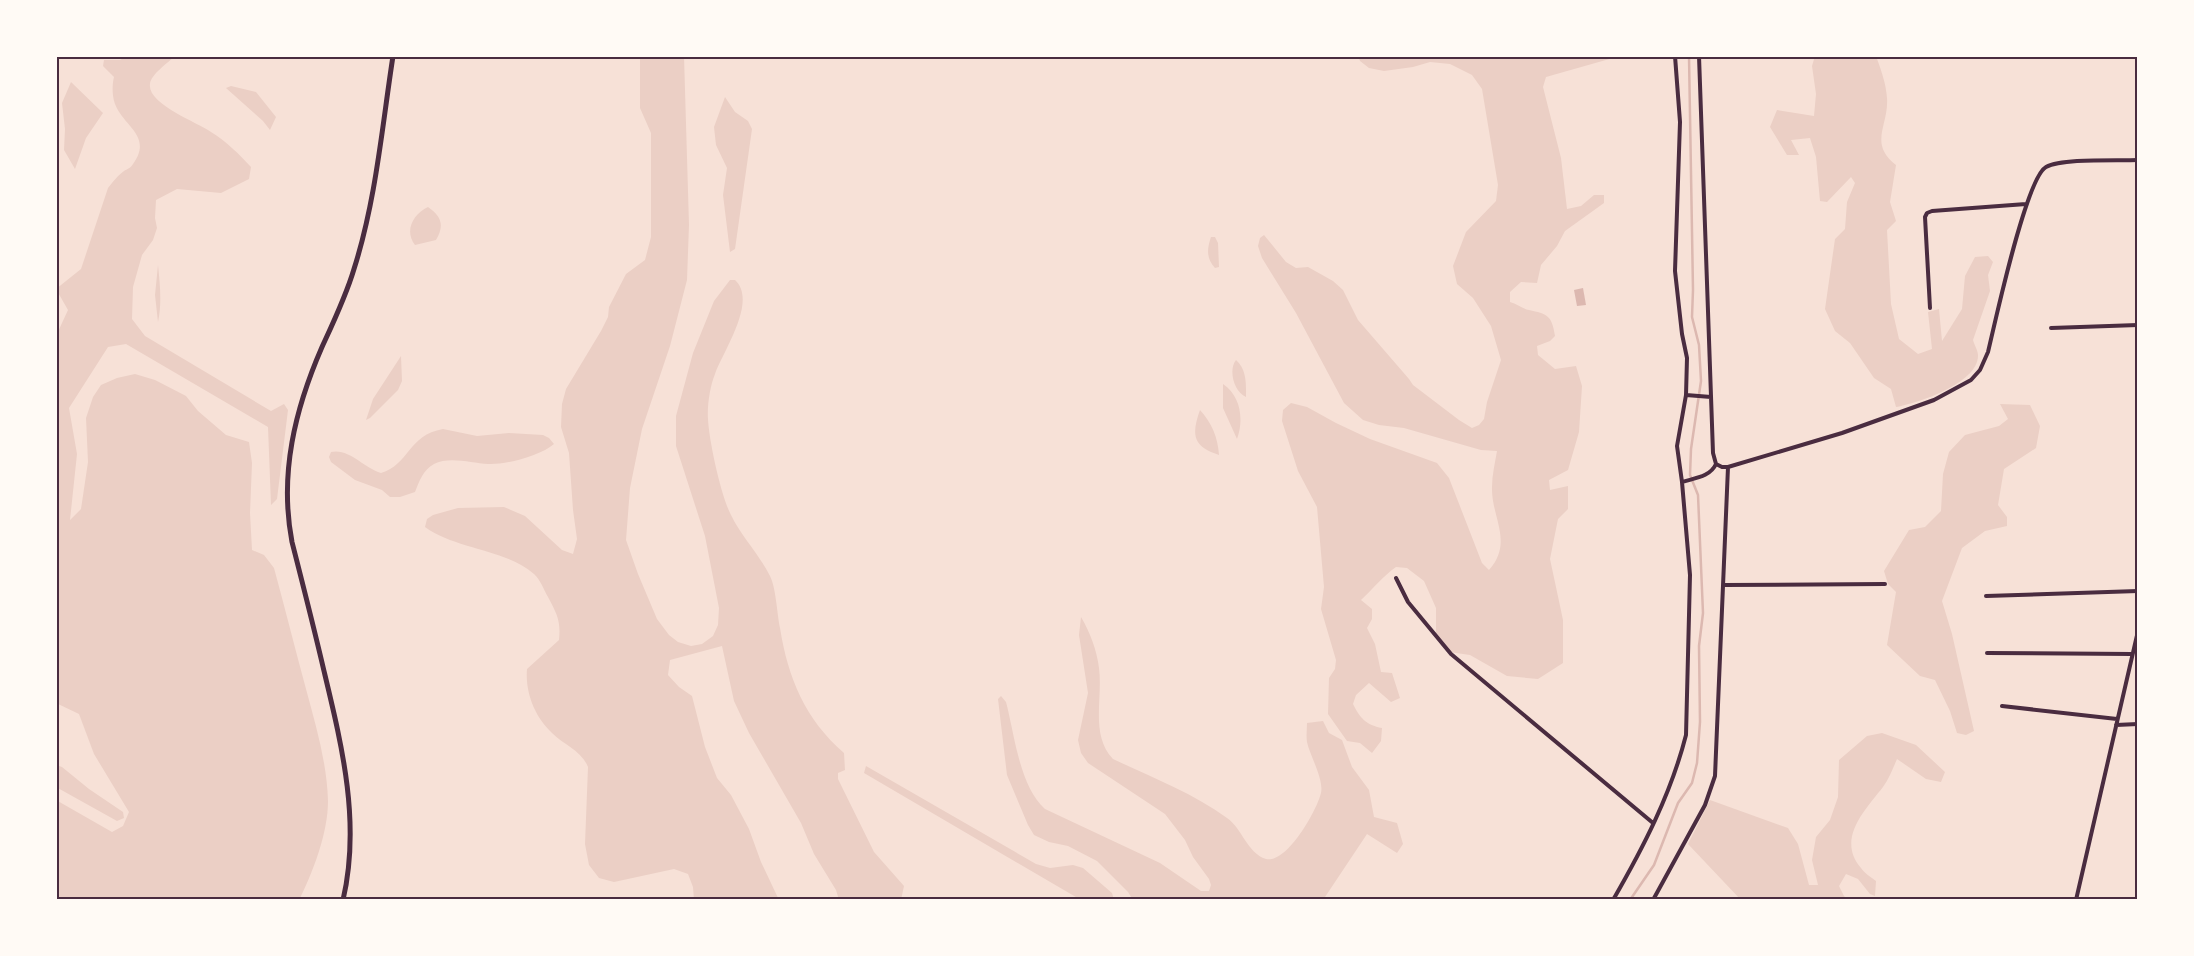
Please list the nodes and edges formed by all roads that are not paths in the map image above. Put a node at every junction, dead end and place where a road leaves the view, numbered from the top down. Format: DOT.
graph roads {
  1 [pos="393,56"];
  2 [pos="1675,56"];
  3 [pos="1699,56"];
  4 [pos="2138,160"];
  5 [pos="2026,204"];
  6 [pos="1930,308"];
  7 [pos="2138,325"];
  8 [pos="2051,328"];
  9 [pos="1686,395"];
  10 [pos="1711,397"];
  11 [pos="1716,464"];
  12 [pos="1728,467"];
  13 [pos="1682,482"];
  14 [pos="1396,578"];
  15 [pos="1885,584"];
  16 [pos="1724,585"];
  17 [pos="2138,591"];
  18 [pos="1986,596"];
  19 [pos="2138,631"];
  20 [pos="1987,653"];
  21 [pos="2132,654"];
  22 [pos="2002,706"];
  23 [pos="2117,719"];
  24 [pos="2138,724"];
  25 [pos="2116,725"];
  26 [pos="1653,823"];
  27 [pos="343,900"];
  28 [pos="1613,900"];
  29 [pos="1653,900"];
  30 [pos="2076,900"];
  1 -- 27 [label="main road"];
  2 -- 9 [label="street"];
  3 -- 10 [label="street"];
  4 -- 5 [label="street"];
  5 -- 6 [label="street"];
  5 -- 12 [label="street"];
  7 -- 8 [label="street"];
  9 -- 10 [label="street"];
  9 -- 13 [label="street"];
  10 -- 11 [label="street"];
  11 -- 12 [label="street"];
  11 -- 13 [label="street"];
  12 -- 16 [label="street"];
  13 -- 26 [label="street"];
  14 -- 26 [label="street"];
  15 -- 16 [label="street"];
  16 -- 29 [label="street"];
  17 -- 18 [label="street"];
  19 -- 21 [label="street"];
  20 -- 21 [label="street"];
  21 -- 23 [label="street"];
  22 -- 23 [label="street"];
  23 -- 25 [label="street"];
  24 -- 25 [label="street"];
  25 -- 30 [label="street"];
  26 -- 28 [label="street"];
}
